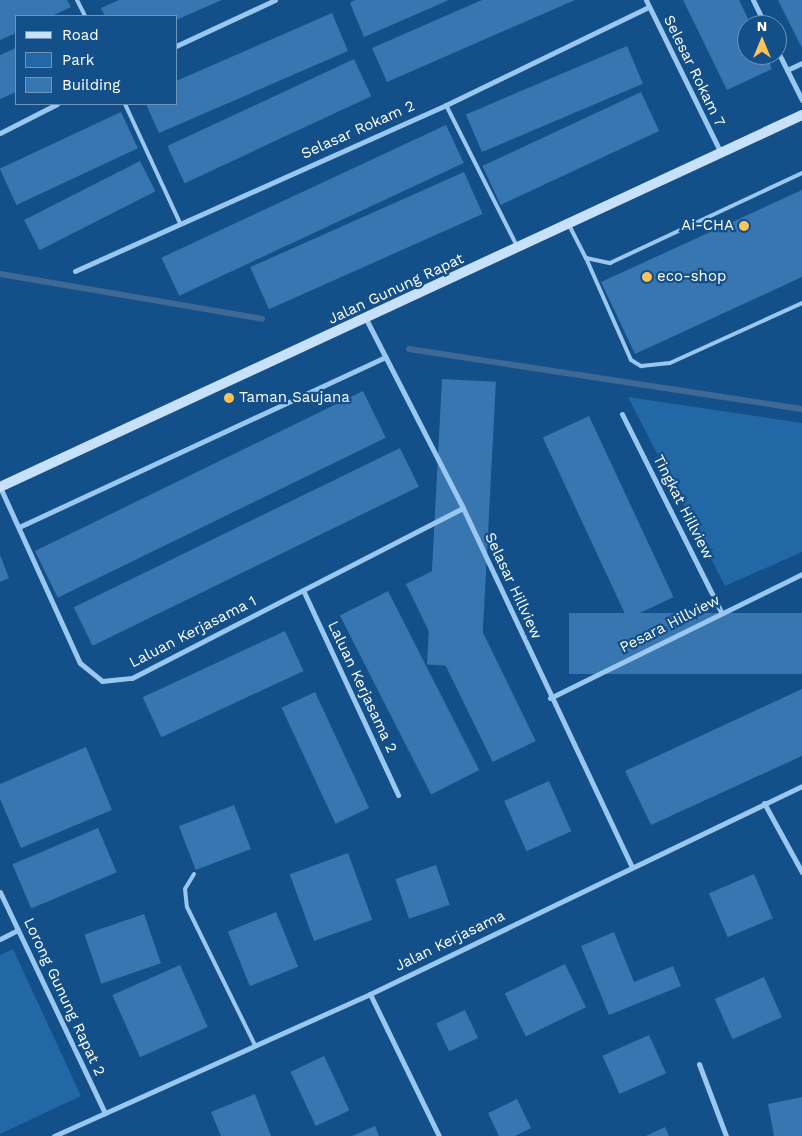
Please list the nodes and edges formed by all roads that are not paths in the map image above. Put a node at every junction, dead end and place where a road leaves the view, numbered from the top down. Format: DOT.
graph roads {
  1 [pos="77,0"];
  2 [pos="275,0"];
  3 [pos="646,0"];
  4 [pos="753,0"];
  5 [pos="649,8"];
  6 [pos="84,15"];
  7 [pos="760,15"];
  8 [pos="178,45"];
  9 [pos="802,63"];
  10 [pos="784,65"];
  11 [pos="787,70"];
  12 [pos="802,100"];
  13 [pos="55,105"];
  14 [pos="126,105"];
  15 [pos="446,105"];
  16 [pos="802,115"];
  17 [pos="0,133"];
  18 [pos="721,153"];
  19 [pos="802,173"];
  20 [pos="180,222"];
  21 [pos="568,222"];
  22 [pos="518,249"];
  23 [pos="586,258"];
  24 [pos="74,271"];
  25 [pos="802,303"];
  26 [pos="366,319"];
  27 [pos="386,357"];
  28 [pos="622,414"];
  29 [pos="0,487"];
  30 [pos="463,508"];
  31 [pos="19,527"];
  32 [pos="802,574"];
  33 [pos="303,590"];
  34 [pos="721,612"];
  35 [pos="550,698"];
  36 [pos="802,786"];
  37 [pos="398,795"];
  38 [pos="764,803"];
  39 [pos="632,867"];
  40 [pos="802,872"];
  41 [pos="194,874"];
  42 [pos="0,892"];
  43 [pos="18,930"];
  44 [pos="0,939"];
  45 [pos="370,994"];
  46 [pos="255,1045"];
  47 [pos="699,1064"];
  48 [pos="105,1113"];
  49 [pos="54,1136"];
  50 [pos="439,1136"];
  51 [pos="726,1136"];
  1 -- 6 [label="lane"];
  2 -- 8 [label="street"];
  3 -- 5 [label="street, Selesar Rokam 7"];
  4 -- 7 [label="street"];
  5 -- 15 [label="street, Selasar Rokam 2"];
  5 -- 18 [label="street, Selesar Rokam 7"];
  9 -- 11 [label="street"];
  10 -- 11 [label="street"];
  11 -- 12 [label="street"];
  13 -- 17 [label="street"];
  14 -- 20 [label="lane"];
  15 -- 20 [label="street, Selasar Rokam 2"];
  15 -- 22 [label="lane"];
  16 -- 18 [label="street, Jalan Gunung Rapat"];
  18 -- 21 [label="street, Jalan Gunung Rapat"];
  19 -- 23 [label="lane"];
  20 -- 24 [label="street, Selasar Rokam 2"];
  21 -- 22 [label="street, Jalan Gunung Rapat"];
  21 -- 23 [label="lane"];
  22 -- 26 [label="street, Jalan Gunung Rapat"];
  23 -- 25 [label="lane"];
  26 -- 27 [label="street, Selasar Hillview"];
  26 -- 29 [label="street, Jalan Gunung Rapat"];
  27 -- 30 [label="street, Selasar Hillview"];
  27 -- 31 [label="street"];
  28 -- 34 [label="street, Tingkat Hillview"];
  29 -- 31 [label="street, Laluan Kerjasama 1"];
  30 -- 33 [label="street, Laluan Kerjasama 1"];
  30 -- 35 [label="street, Selasar Hillview"];
  31 -- 33 [label="street, Laluan Kerjasama 1"];
  32 -- 34 [label="street, Pesara Hillview"];
  33 -- 37 [label="street, Laluan Kerjasama 2"];
  34 -- 35 [label="street, Pesara Hillview"];
  35 -- 39 [label="street, Selasar Hillview"];
  36 -- 38 [label="street, Jalan Kerjasama"];
  38 -- 39 [label="street, Jalan Kerjasama"];
  38 -- 40 [label="street"];
  39 -- 45 [label="street, Jalan Kerjasama"];
  41 -- 46 [label="lane"];
  42 -- 43 [label="street, Lorong Gunung Rapat 2"];
  43 -- 44 [label="street"];
  43 -- 48 [label="street, Lorong Gunung Rapat 2"];
  45 -- 46 [label="street, Jalan Kerjasama"];
  45 -- 50 [label="street"];
  46 -- 48 [label="street, Jalan Kerjasama"];
  47 -- 51 [label="street"];
  48 -- 49 [label="street, Jalan Kerjasama"];
}
